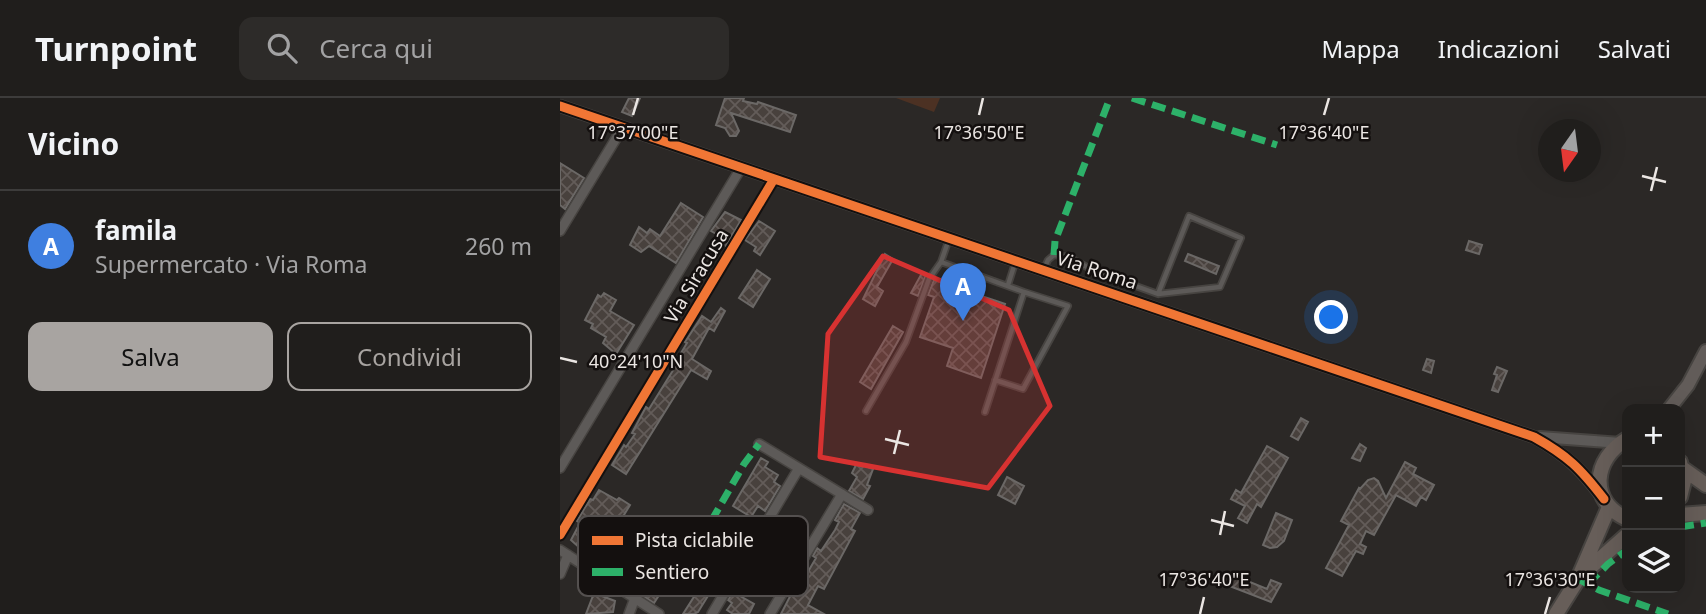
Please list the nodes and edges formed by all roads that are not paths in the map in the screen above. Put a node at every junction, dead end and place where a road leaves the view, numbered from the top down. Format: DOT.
graph roads {
  1 [pos="560,106"];
  2 [pos="622,127"];
  3 [pos="741,168"];
  4 [pos="774,179"];
  5 [pos="560,231"];
  6 [pos="949,238"];
  7 [pos="941,262"];
  8 [pos="1016,262"];
  9 [pos="1043,271"];
  10 [pos="1008,285"];
  11 [pos="1024,292"];
  12 [pos="1158,294"];
  13 [pos="1706,351"];
  14 [pos="995,380"];
  15 [pos="1688,385"];
  16 [pos="1673,404"];
  17 [pos="1682,404"];
  18 [pos="866,411"];
  19 [pos="985,412"];
  20 [pos="1534,436"];
  21 [pos="1622,441"];
  22 [pos="1622,443"];
  23 [pos="759,444"];
  24 [pos="1682,467"];
  25 [pos="560,468"];
  26 [pos="799,468"];
  27 [pos="1706,485"];
  28 [pos="842,494"];
  29 [pos="1607,503"];
  30 [pos="868,510"];
  31 [pos="1706,513"];
  32 [pos="1622,515"];
  33 [pos="1685,515"];
  34 [pos="770,516"];
  35 [pos="560,535"];
  36 [pos="1622,539"];
  37 [pos="808,551"];
  38 [pos="564,552"];
  39 [pos="560,574"];
  40 [pos="1578,579"];
  41 [pos="632,596"];
  42 [pos="723,596"];
  43 [pos="781,596"];
  44 [pos="635,598"];
  45 [pos="629,614"];
  46 [pos="659,614"];
  47 [pos="712,614"];
  48 [pos="770,614"];
  49 [pos="1556,614"];
  1 -- 2 [label="street, Via Roma"];
  2 -- 3 [label="street, Via Roma"];
  2 -- 5 [label="street"];
  3 -- 4 [label="street, Via Roma"];
  3 -- 25 [label="street"];
  4 -- 6 [label="street, Via Roma"];
  4 -- 35 [label="street, Via Siracusa"];
  6 -- 7 [label="lane"];
  6 -- 8 [label="street, Via Roma"];
  7 -- 10 [label="lane"];
  7 -- 18 [label="lane"];
  8 -- 9 [label="street, Via Roma"];
  8 -- 10 [label="lane"];
  9 -- 12 [label="lane"];
  9 -- 20 [label="street, Via Roma"];
  10 -- 11 [label="lane"];
  11 -- 14 [label="lane"];
  11 -- 14 [label="lane"];
  12 -- 12 [label="lane"];
  13 -- 15 [label="main road"];
  14 -- 19 [label="lane"];
  15 -- 16 [label="main road"];
  15 -- 17 [label="main road"];
  20 -- 21 [label="street, Via Roma"];
  20 -- 29 [label="street, Via Roma"];
  22 -- 29 [label="main road"];
  23 -- 26 [label="street"];
  24 -- 27 [label="main road"];
  26 -- 28 [label="street"];
  26 -- 34 [label="street"];
  28 -- 30 [label="street"];
  28 -- 37 [label="street"];
  29 -- 32 [label="main road"];
  29 -- 40 [label="main road"];
  31 -- 33 [label="main road"];
  36 -- 40 [label="main road"];
  38 -- 39 [label="street"];
  40 -- 49 [label="main road"];
  41 -- 44 [label="street"];
  42 -- 47 [label="street"];
  43 -- 48 [label="street"];
  44 -- 45 [label="street"];
  44 -- 46 [label="street"];
}
